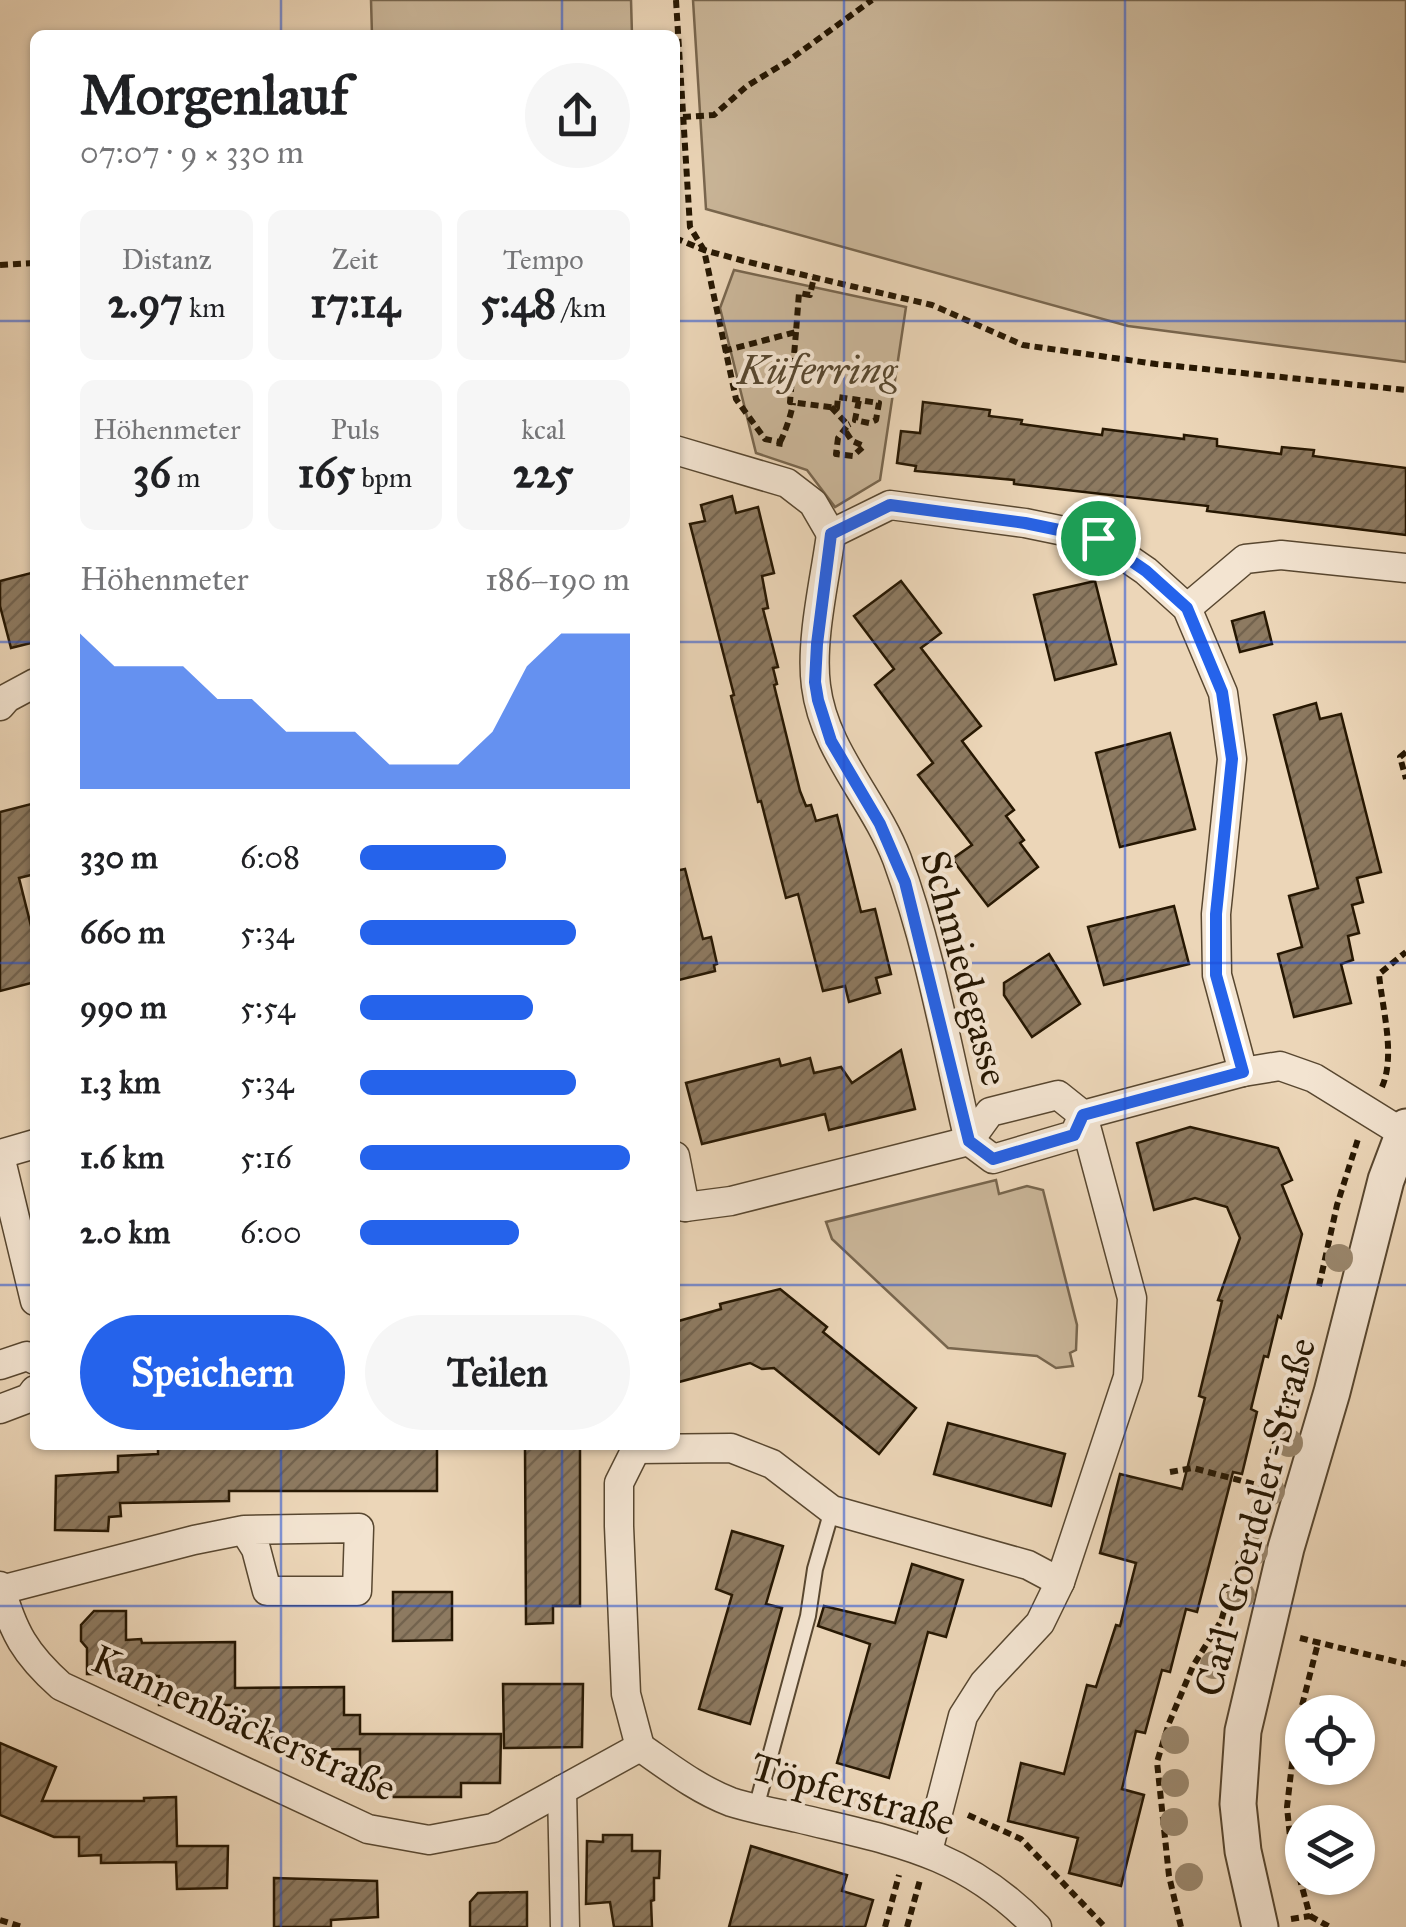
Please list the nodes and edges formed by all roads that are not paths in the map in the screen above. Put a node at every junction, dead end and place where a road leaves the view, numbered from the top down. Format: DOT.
graph roads {
  1 [pos="680,451"];
  2 [pos="831,534"];
  3 [pos="1406,568"];
  4 [pos="1187,608"];
  5 [pos="30,686"];
  6 [pos="0,706"];
  7 [pos="1243,1072"];
  8 [pos="1083,1115"];
  9 [pos="1404,1130"];
  10 [pos="969,1141"];
  11 [pos="30,1146"];
  12 [pos="0,1155"];
  13 [pos="6,1210"];
  14 [pos="680,1211"];
  15 [pos="30,1285"];
  16 [pos="30,1357"];
  17 [pos="0,1365"];
  18 [pos="30,1397"];
  19 [pos="0,1409"];
  20 [pos="680,1447"];
  21 [pos="634,1450"];
  22 [pos="832,1510"];
  23 [pos="244,1530"];
  24 [pos="1060,1582"];
  25 [pos="1,1588"];
  26 [pos="640,1747"];
  27 [pos="562,1790"];
  28 [pos="756,1808"];
  29 [pos="918,1848"];
  30 [pos="1274,1924"];
  31 [pos="564,1927"];
  32 [pos="1037,1927"];
  1 -- 2 [label="street"];
  2 -- 4 [label="street"];
  2 -- 10 [label="street, Schmiedegasse"];
  3 -- 4 [label="street"];
  4 -- 7 [label="street"];
  5 -- 6 [label="street"];
  7 -- 8 [label="street"];
  7 -- 9 [label="street"];
  8 -- 10 [label="street"];
  8 -- 10 [label="street"];
  8 -- 24 [label="street"];
  9 -- 30 [label="street, Carl-Goerdeler-Straße"];
  10 -- 14 [label="street"];
  11 -- 12 [label="street"];
  12 -- 13 [label="street"];
  13 -- 15 [label="street"];
  16 -- 17 [label="street"];
  18 -- 19 [label="street"];
  20 -- 22 [label="street"];
  21 -- 26 [label="street"];
  22 -- 24 [label="street"];
  22 -- 28 [label="lane"];
  23 -- 25 [label="street"];
  24 -- 29 [label="street"];
  25 -- 27 [label="street, Kannenbäckerstraße"];
  26 -- 27 [label="street, Kannenbäckerstraße"];
  26 -- 28 [label="street, Töpferstraße"];
  27 -- 31 [label="street"];
  28 -- 29 [label="street, Töpferstraße"];
  29 -- 32 [label="street, Töpferstraße"];
}
